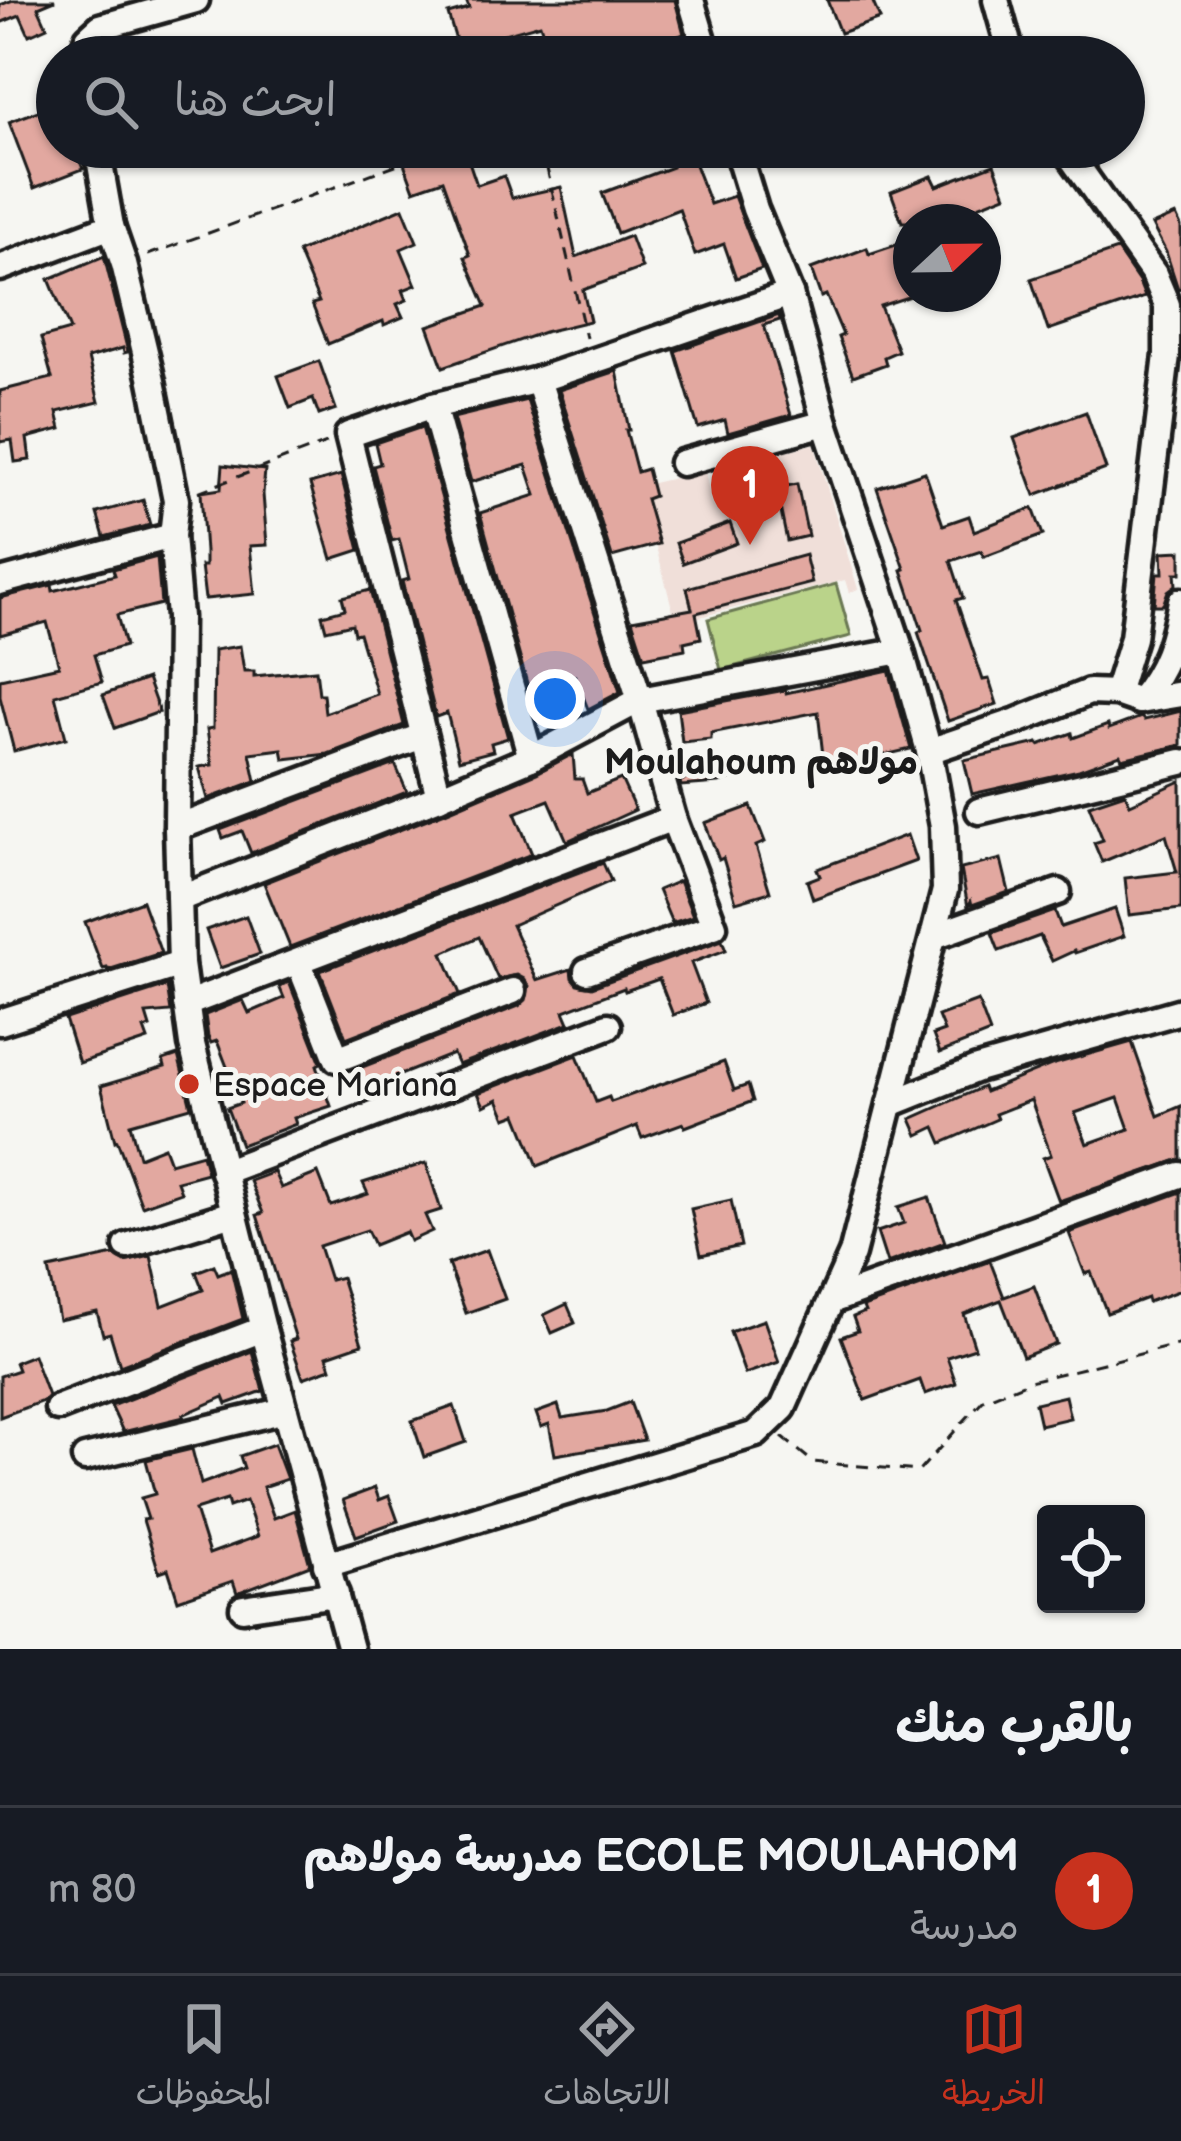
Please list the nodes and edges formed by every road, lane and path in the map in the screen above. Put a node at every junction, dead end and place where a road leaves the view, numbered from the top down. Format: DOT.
graph roads {
  1 [pos="196,0"];
  2 [pos="691,0"];
  3 [pos="996,0"];
  4 [pos="90,36"];
  5 [pos="702,36"];
  6 [pos="1006,36"];
  7 [pos="101,168"];
  8 [pos="388,168"];
  9 [pos="547,168"];
  10 [pos="742,168"];
  11 [pos="1079,168"];
  12 [pos="111,226"];
  13 [pos="124,264"];
  14 [pos="0,268"];
  15 [pos="790,294"];
  16 [pos="592,361"];
  17 [pos="538,380"];
  18 [pos="433,406"];
  19 [pos="825,423"];
  20 [pos="348,435"];
  21 [pos="682,464"];
  22 [pos="176,500"];
  23 [pos="172,536"];
  24 [pos="0,581"];
  25 [pos="1181,601"];
  26 [pos="901,651"];
  27 [pos="1181,694"];
  28 [pos="1128,697"];
  29 [pos="640,700"];
  30 [pos="422,736"];
  31 [pos="929,751"];
  32 [pos="531,758"];
  33 [pos="1181,762"];
  34 [pos="439,797"];
  35 [pos="979,811"];
  36 [pos="674,818"];
  37 [pos="177,828"];
  38 [pos="1058,892"];
  39 [pos="181,898"];
  40 [pos="934,936"];
  41 [pos="299,963"];
  42 [pos="181,964"];
  43 [pos="593,969"];
  44 [pos="513,991"];
  45 [pos="186,1004"];
  46 [pos="1181,1011"];
  47 [pos="0,1022"];
  48 [pos="608,1026"];
  49 [pos="890,1104"];
  50 [pos="223,1172"];
  51 [pos="1180,1175"];
  52 [pos="233,1213"];
  53 [pos="127,1246"];
  54 [pos="831,1301"];
  55 [pos="263,1330"];
  56 [pos="1181,1344"];
  57 [pos="58,1408"];
  58 [pos="285,1410"];
  59 [pos="767,1424"];
  60 [pos="85,1458"];
  61 [pos="326,1565"];
  62 [pos="336,1594"];
  63 [pos="242,1608"];
  64 [pos="350,1649"];
  1 -- 4 [label="street"];
  2 -- 5 [label="street"];
  3 -- 6 [label="street"];
  7 -- 12 [label="street"];
  8 -- 13 [label="path"];
  9 -- 16 [label="path"];
  10 -- 15 [label="street"];
  11 -- 28 [label="street"];
  12 -- 13 [label="street"];
  12 -- 14 [label="street"];
  13 -- 22 [label="street"];
  15 -- 16 [label="street"];
  15 -- 19 [label="street"];
  16 -- 17 [label="street"];
  17 -- 18 [label="street"];
  17 -- 29 [label="street"];
  18 -- 20 [label="street"];
  18 -- 32 [label="street"];
  19 -- 21 [label="street"];
  19 -- 26 [label="street"];
  20 -- 22 [label="path"];
  20 -- 30 [label="street"];
  22 -- 23 [label="street"];
  23 -- 24 [label="street"];
  23 -- 37 [label="street"];
  25 -- 28 [label="street"];
  26 -- 29 [label="street"];
  26 -- 31 [label="street"];
  27 -- 28 [label="street"];
  28 -- 31 [label="street"];
  29 -- 32 [label="street"];
  29 -- 36 [label="street"];
  30 -- 34 [label="street"];
  30 -- 37 [label="street"];
  31 -- 40 [label="street"];
  32 -- 34 [label="street"];
  33 -- 35 [label="street"];
  34 -- 39 [label="street"];
  36 -- 41 [label="street"];
  36 -- 43 [label="street"];
  37 -- 39 [label="street"];
  38 -- 40 [label="street"];
  39 -- 42 [label="street"];
  40 -- 49 [label="street"];
  41 -- 44 [label="street"];
  41 -- 45 [label="street"];
  42 -- 45 [label="street"];
  42 -- 47 [label="street"];
  45 -- 50 [label="street"];
  46 -- 49 [label="street"];
  48 -- 50 [label="street"];
  49 -- 54 [label="street"];
  50 -- 52 [label="street"];
  51 -- 54 [label="street"];
  52 -- 53 [label="street"];
  52 -- 55 [label="street"];
  54 -- 59 [label="street"];
  55 -- 57 [label="street"];
  55 -- 58 [label="street"];
  56 -- 59 [label="path"];
  58 -- 60 [label="street"];
  58 -- 61 [label="street"];
  59 -- 61 [label="street"];
  61 -- 62 [label="street"];
  62 -- 63 [label="street"];
  62 -- 64 [label="street"];
}
